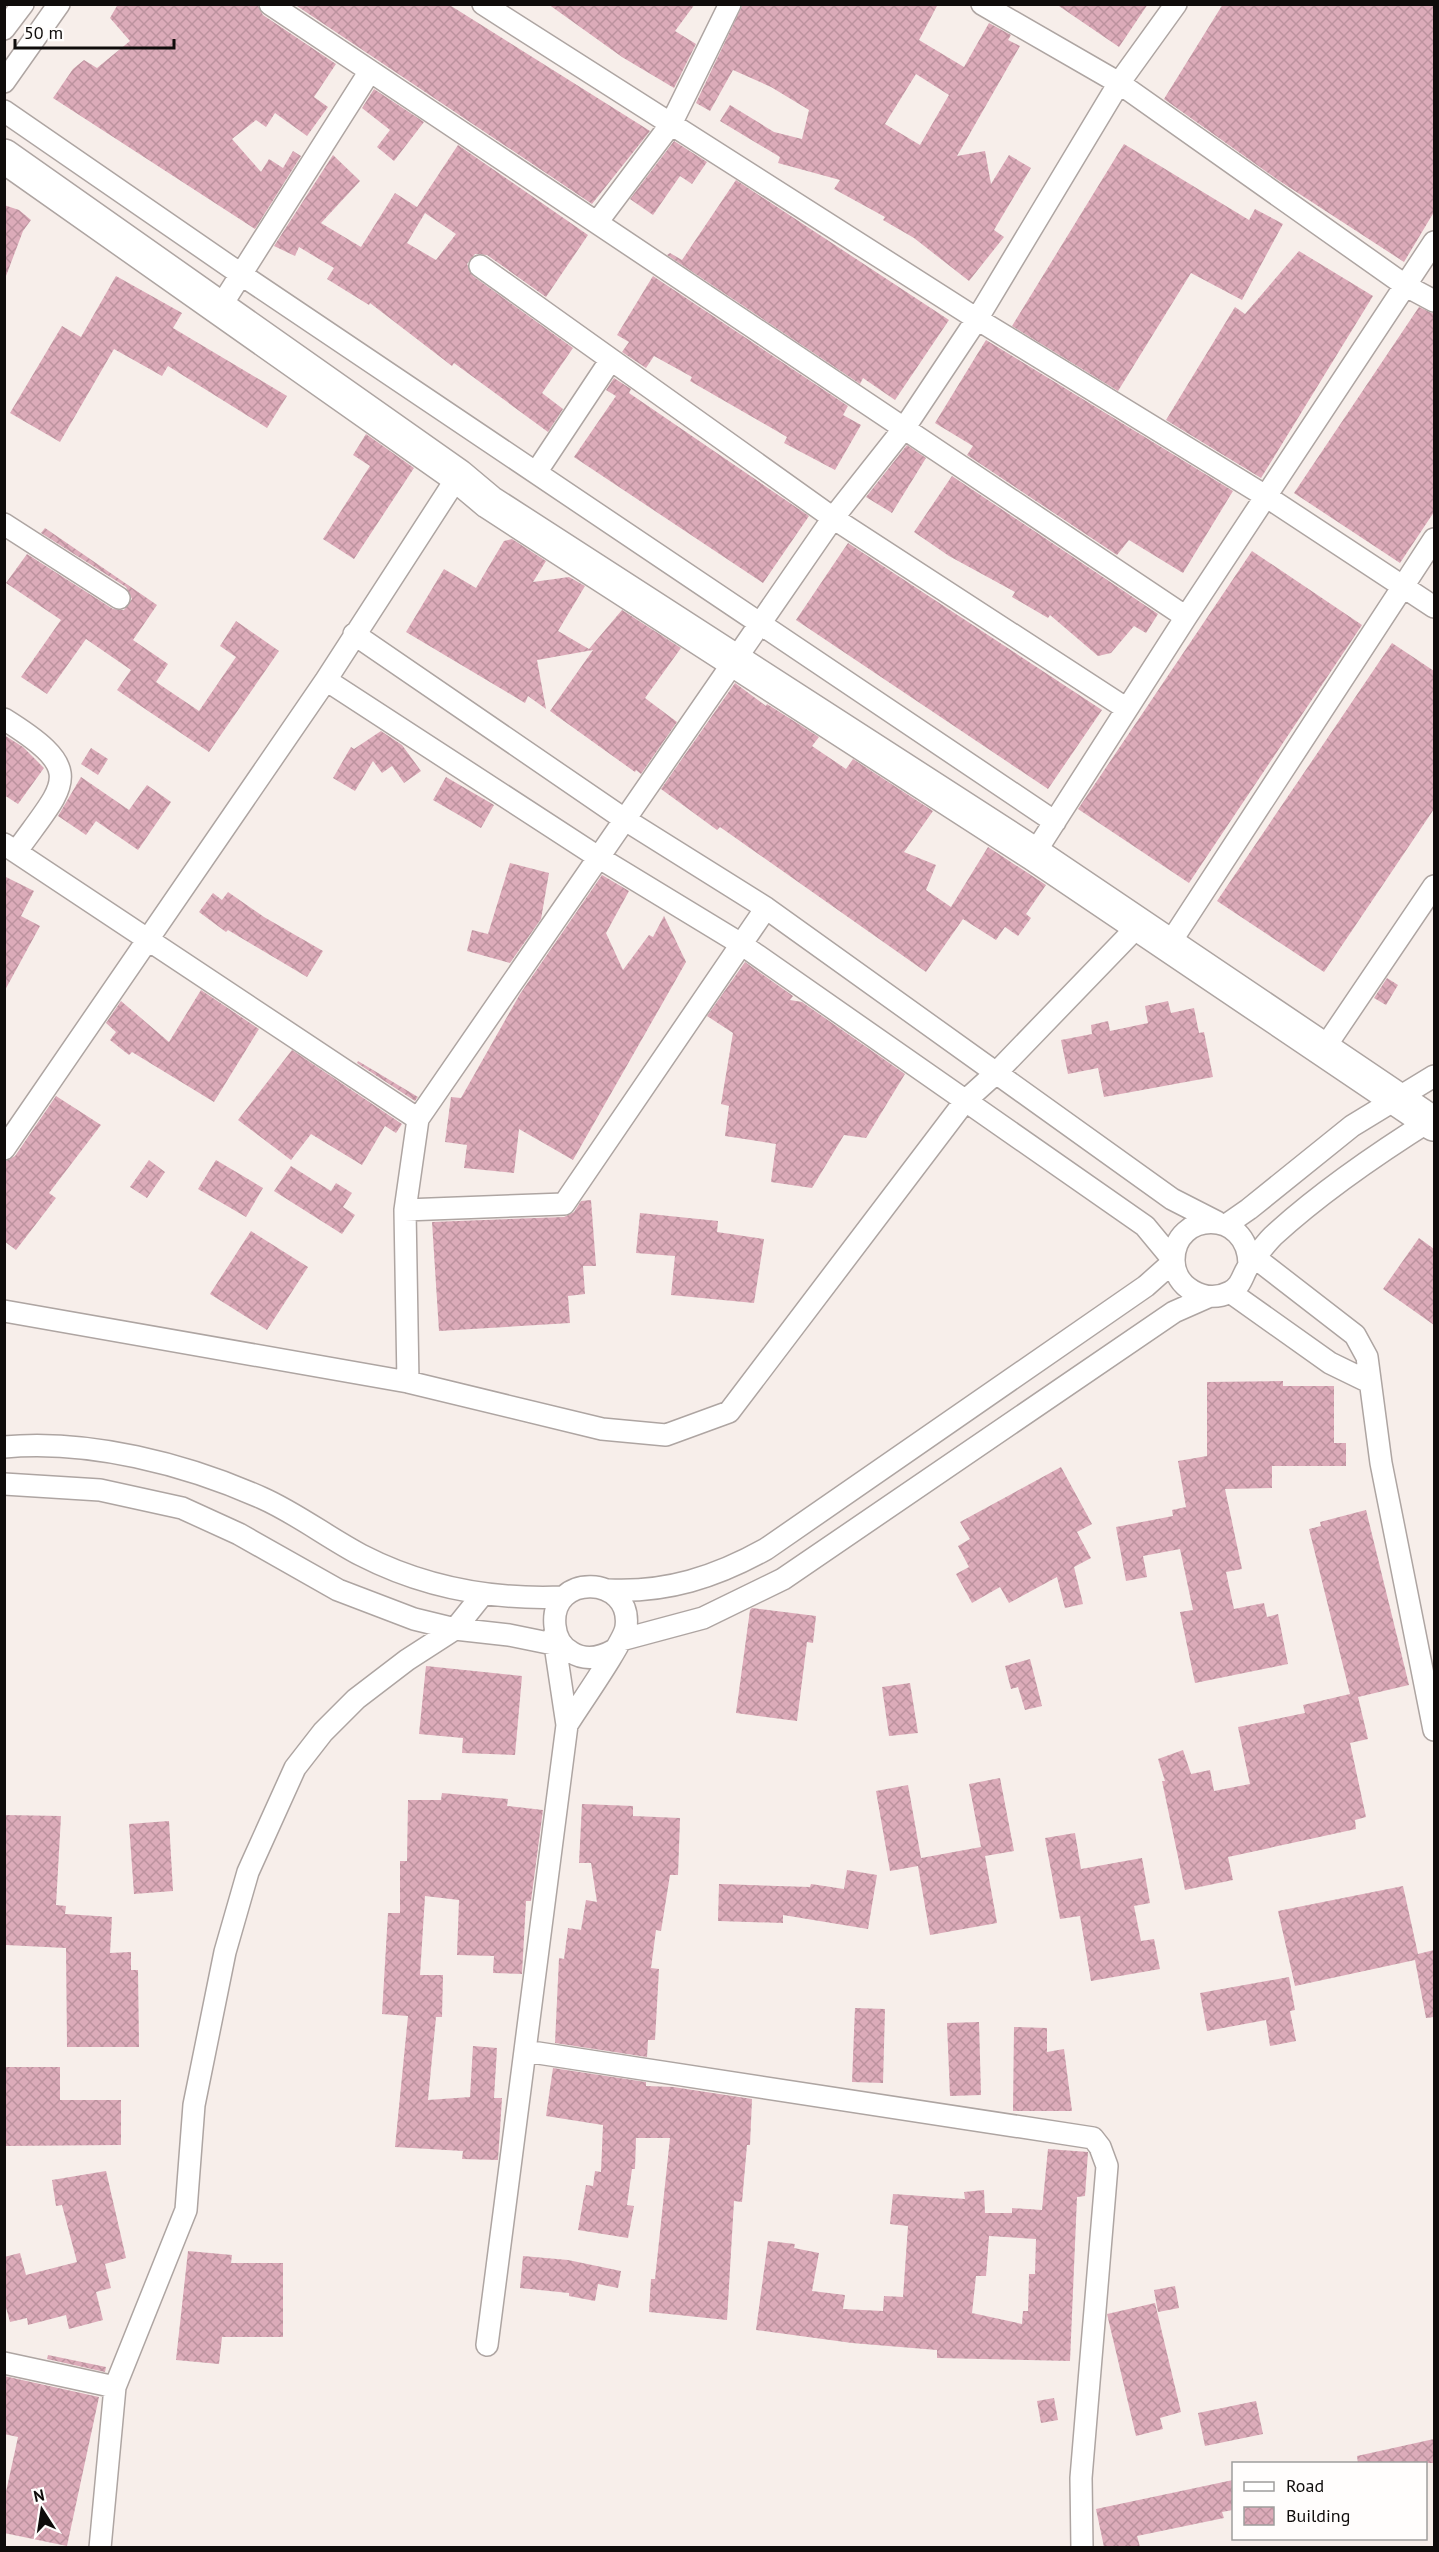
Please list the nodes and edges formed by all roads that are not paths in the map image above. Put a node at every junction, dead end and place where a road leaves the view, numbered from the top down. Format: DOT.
graph roads {
  1 [pos="23,4"];
  2 [pos="59,4"];
  3 [pos="270,4"];
  4 [pos="483,4"];
  5 [pos="730,4"];
  6 [pos="982,4"];
  7 [pos="1176,4"];
  8 [pos="4,29"];
  9 [pos="370,71"];
  10 [pos="4,82"];
  11 [pos="1119,83"];
  12 [pos="4,111"];
  13 [pos="671,124"];
  14 [pos="4,156"];
  15 [pos="598,221"];
  16 [pos="1434,242"];
  17 [pos="480,266"];
  18 [pos="242,275"];
  19 [pos="1407,286"];
  20 [pos="1434,301"];
  21 [pos="219,309"];
  22 [pos="977,319"];
  23 [pos="610,361"];
  24 [pos="905,427"];
  25 [pos="537,471"];
  26 [pos="458,476"];
  27 [pos="1267,497"];
  28 [pos="833,518"];
  29 [pos="4,524"];
  30 [pos="1434,539"];
  31 [pos="1403,587"];
  32 [pos="119,598"];
  33 [pos="1434,607"];
  34 [pos="1186,616"];
  35 [pos="759,622"];
  36 [pos="354,634"];
  37 [pos="735,660"];
  38 [pos="326,680"];
  39 [pos="1127,709"];
  40 [pos="4,719"];
  41 [pos="624,819"];
  42 [pos="1055,822"];
  43 [pos="10,848"];
  44 [pos="1034,854"];
  45 [pos="598,857"];
  46 [pos="1434,886"];
  47 [pos="766,908"];
  48 [pos="1139,925"];
  49 [pos="149,940"];
  50 [pos="741,944"];
  51 [pos="1168,946"];
  52 [pos="1323,1050"];
  53 [pos="996,1073"];
  54 [pos="1434,1076"];
  55 [pos="1396,1100"];
  56 [pos="965,1101"];
  57 [pos="418,1119"];
  58 [pos="1433,1123"];
  59 [pos="4,1149"];
  60 [pos="405,1210"];
  61 [pos="1221,1223"];
  62 [pos="1251,1259"];
  63 [pos="1174,1261"];
  64 [pos="1230,1292"];
  65 [pos="1208,1297"];
  66 [pos="4,1311"];
  67 [pos="408,1382"];
  68 [pos="1369,1382"];
  69 [pos="4,1447"];
  70 [pos="4,1484"];
  71 [pos="608,1590"];
  72 [pos="483,1594"];
  73 [pos="563,1597"];
  74 [pos="455,1629"];
  75 [pos="558,1641"];
  76 [pos="618,1645"];
  77 [pos="567,1725"];
  78 [pos="1434,1730"];
  79 [pos="525,2051"];
  80 [pos="487,2345"];
  81 [pos="4,2363"];
  82 [pos="115,2387"];
  83 [pos="100,2547"];
  84 [pos="1082,2547"];
  1 -- 8 [label="street"];
  2 -- 10 [label="street"];
  3 -- 9 [label="street"];
  4 -- 13 [label="street"];
  5 -- 13 [label="street"];
  6 -- 11 [label="street"];
  7 -- 11 [label="street"];
  9 -- 15 [label="street"];
  9 -- 18 [label="street"];
  11 -- 19 [label="street"];
  11 -- 22 [label="street"];
  12 -- 18 [label="street"];
  13 -- 15 [label="street"];
  13 -- 22 [label="street"];
  14 -- 21 [label="main road"];
  15 -- 24 [label="street"];
  16 -- 19 [label="street"];
  17 -- 23 [label="street"];
  18 -- 21 [label="street"];
  18 -- 25 [label="street"];
  19 -- 20 [label="street"];
  19 -- 27 [label="street"];
  21 -- 26 [label="main road"];
  22 -- 24 [label="street"];
  22 -- 27 [label="street"];
  23 -- 25 [label="street"];
  23 -- 28 [label="street"];
  24 -- 28 [label="street"];
  24 -- 34 [label="street"];
  25 -- 35 [label="street"];
  26 -- 36 [label="street"];
  26 -- 37 [label="main road"];
  27 -- 31 [label="street"];
  27 -- 34 [label="street"];
  28 -- 35 [label="street"];
  28 -- 39 [label="street"];
  29 -- 32 [label="street"];
  30 -- 31 [label="street"];
  31 -- 33 [label="street"];
  31 -- 51 [label="street"];
  34 -- 39 [label="street"];
  35 -- 37 [label="street"];
  35 -- 42 [label="street"];
  36 -- 38 [label="street"];
  36 -- 41 [label="street"];
  37 -- 41 [label="street"];
  37 -- 44 [label="main road"];
  38 -- 45 [label="street"];
  38 -- 49 [label="street"];
  39 -- 42 [label="street"];
  40 -- 43 [label="street"];
  41 -- 45 [label="street"];
  41 -- 47 [label="street"];
  42 -- 44 [label="street"];
  43 -- 49 [label="street"];
  44 -- 48 [label="main road"];
  45 -- 50 [label="street"];
  45 -- 57 [label="street"];
  46 -- 52 [label="street"];
  47 -- 50 [label="street"];
  47 -- 53 [label="street"];
  48 -- 51 [label="main road"];
  48 -- 53 [label="street"];
  49 -- 57 [label="street"];
  49 -- 59 [label="street"];
  50 -- 56 [label="street"];
  50 -- 60 [label="street"];
  51 -- 52 [label="main road"];
  52 -- 55 [label="main road"];
  53 -- 56 [label="street"];
  53 -- 61 [label="street"];
  54 -- 55 [label="street"];
  55 -- 58 [label="main road"];
  55 -- 61 [label="street"];
  56 -- 63 [label="street"];
  56 -- 67 [label="street"];
  57 -- 60 [label="street"];
  58 -- 62 [label="street"];
  60 -- 67 [label="street"];
  61 -- 62 [label="street"];
  61 -- 63 [label="street"];
  62 -- 64 [label="street"];
  62 -- 68 [label="street"];
  63 -- 65 [label="street"];
  63 -- 71 [label="street"];
  64 -- 65 [label="street"];
  64 -- 68 [label="street"];
  65 -- 76 [label="street"];
  66 -- 67 [label="street"];
  68 -- 78 [label="street"];
  69 -- 72 [label="street"];
  70 -- 74 [label="street"];
  71 -- 73 [label="street"];
  71 -- 76 [label="street"];
  72 -- 73 [label="street"];
  72 -- 74 [label="street"];
  73 -- 75 [label="street"];
  74 -- 75 [label="street"];
  74 -- 82 [label="street"];
  75 -- 76 [label="street"];
  75 -- 77 [label="street"];
  76 -- 77 [label="street"];
  77 -- 79 [label="street"];
  79 -- 80 [label="street"];
  79 -- 84 [label="street"];
  81 -- 82 [label="street"];
  82 -- 83 [label="street"];
}
